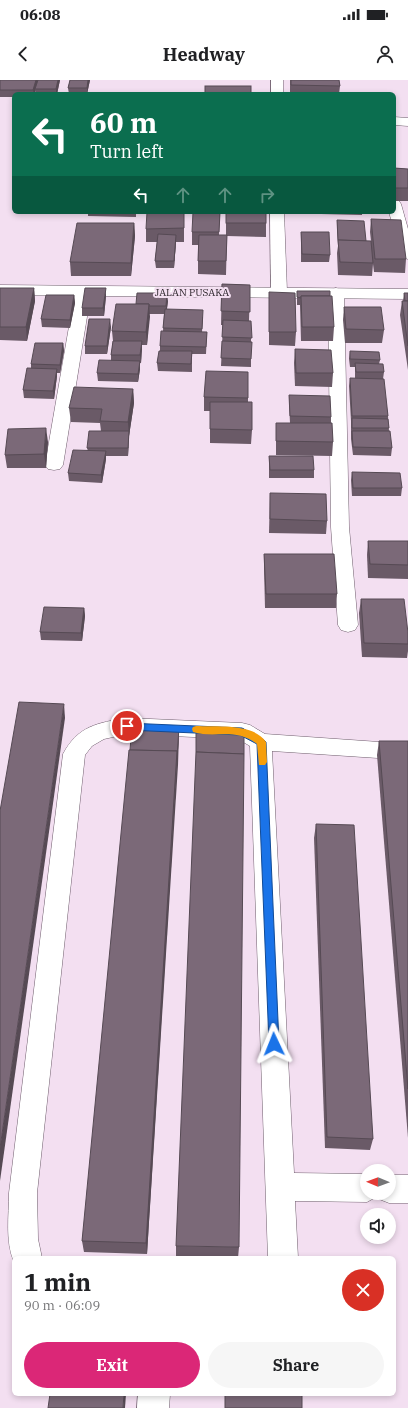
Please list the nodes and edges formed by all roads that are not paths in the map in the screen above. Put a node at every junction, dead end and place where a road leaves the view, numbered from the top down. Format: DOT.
graph roads {
  1 [pos="277,80"];
  2 [pos="277,92"];
  3 [pos="396,121"];
  4 [pos="408,122"];
  5 [pos="396,211"];
  6 [pos="277,214"];
  7 [pos="408,255"];
  8 [pos="0,290"];
  9 [pos="83,292"];
  10 [pos="279,292"];
  11 [pos="336,293"];
  12 [pos="408,294"];
  13 [pos="54,465"];
  14 [pos="348,625"];
  15 [pos="261,742"];
  16 [pos="408,752"];
  17 [pos="280,1187"];
  18 [pos="360,1188"];
  19 [pos="396,1189"];
  20 [pos="408,1189"];
  21 [pos="27,1256"];
  22 [pos="283,1256"];
  23 [pos="154,1396"];
  24 [pos="154,1408"];
  1 -- 2 [label="street"];
  3 -- 4 [label="street"];
  5 -- 7 [label="street"];
  6 -- 10 [label="street"];
  8 -- 9 [label="street, JALAN PUSAKA"];
  9 -- 10 [label="street, JALAN PUSAKA"];
  9 -- 13 [label="street"];
  10 -- 11 [label="street, JALAN PUSAKA"];
  11 -- 12 [label="street, JALAN PUSAKA"];
  11 -- 14 [label="street"];
  15 -- 16 [label="street"];
  15 -- 17 [label="street"];
  15 -- 21 [label="street"];
  17 -- 18 [label="street"];
  17 -- 22 [label="street"];
  19 -- 20 [label="street"];
  23 -- 24 [label="street"];
}
